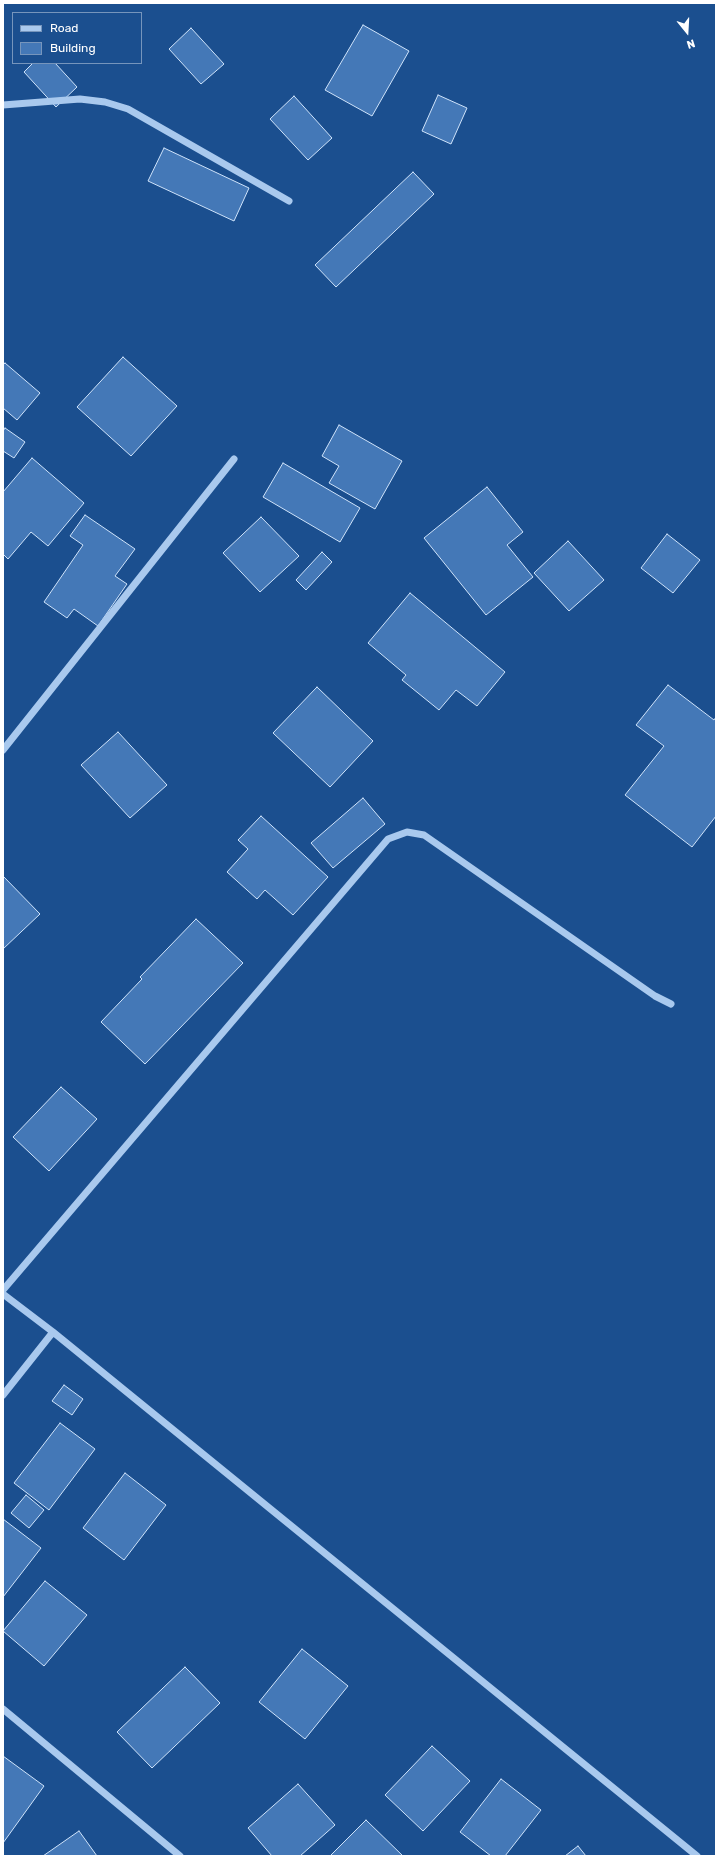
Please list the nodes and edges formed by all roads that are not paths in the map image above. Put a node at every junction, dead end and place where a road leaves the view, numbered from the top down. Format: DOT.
graph roads {
  1 [pos="3,105"];
  2 [pos="289,201"];
  3 [pos="234,458"];
  4 [pos="3,750"];
  5 [pos="671,1004"];
  6 [pos="3,1290"];
  7 [pos="3,1294"];
  8 [pos="53,1332"];
  9 [pos="3,1396"];
  10 [pos="3,1709"];
  11 [pos="180,1856"];
  12 [pos="697,1856"];
  1 -- 2 [label="street"];
  3 -- 4 [label="street"];
  5 -- 6 [label="street"];
  7 -- 8 [label="street"];
  8 -- 9 [label="street"];
  8 -- 12 [label="street"];
  10 -- 11 [label="street"];
}
